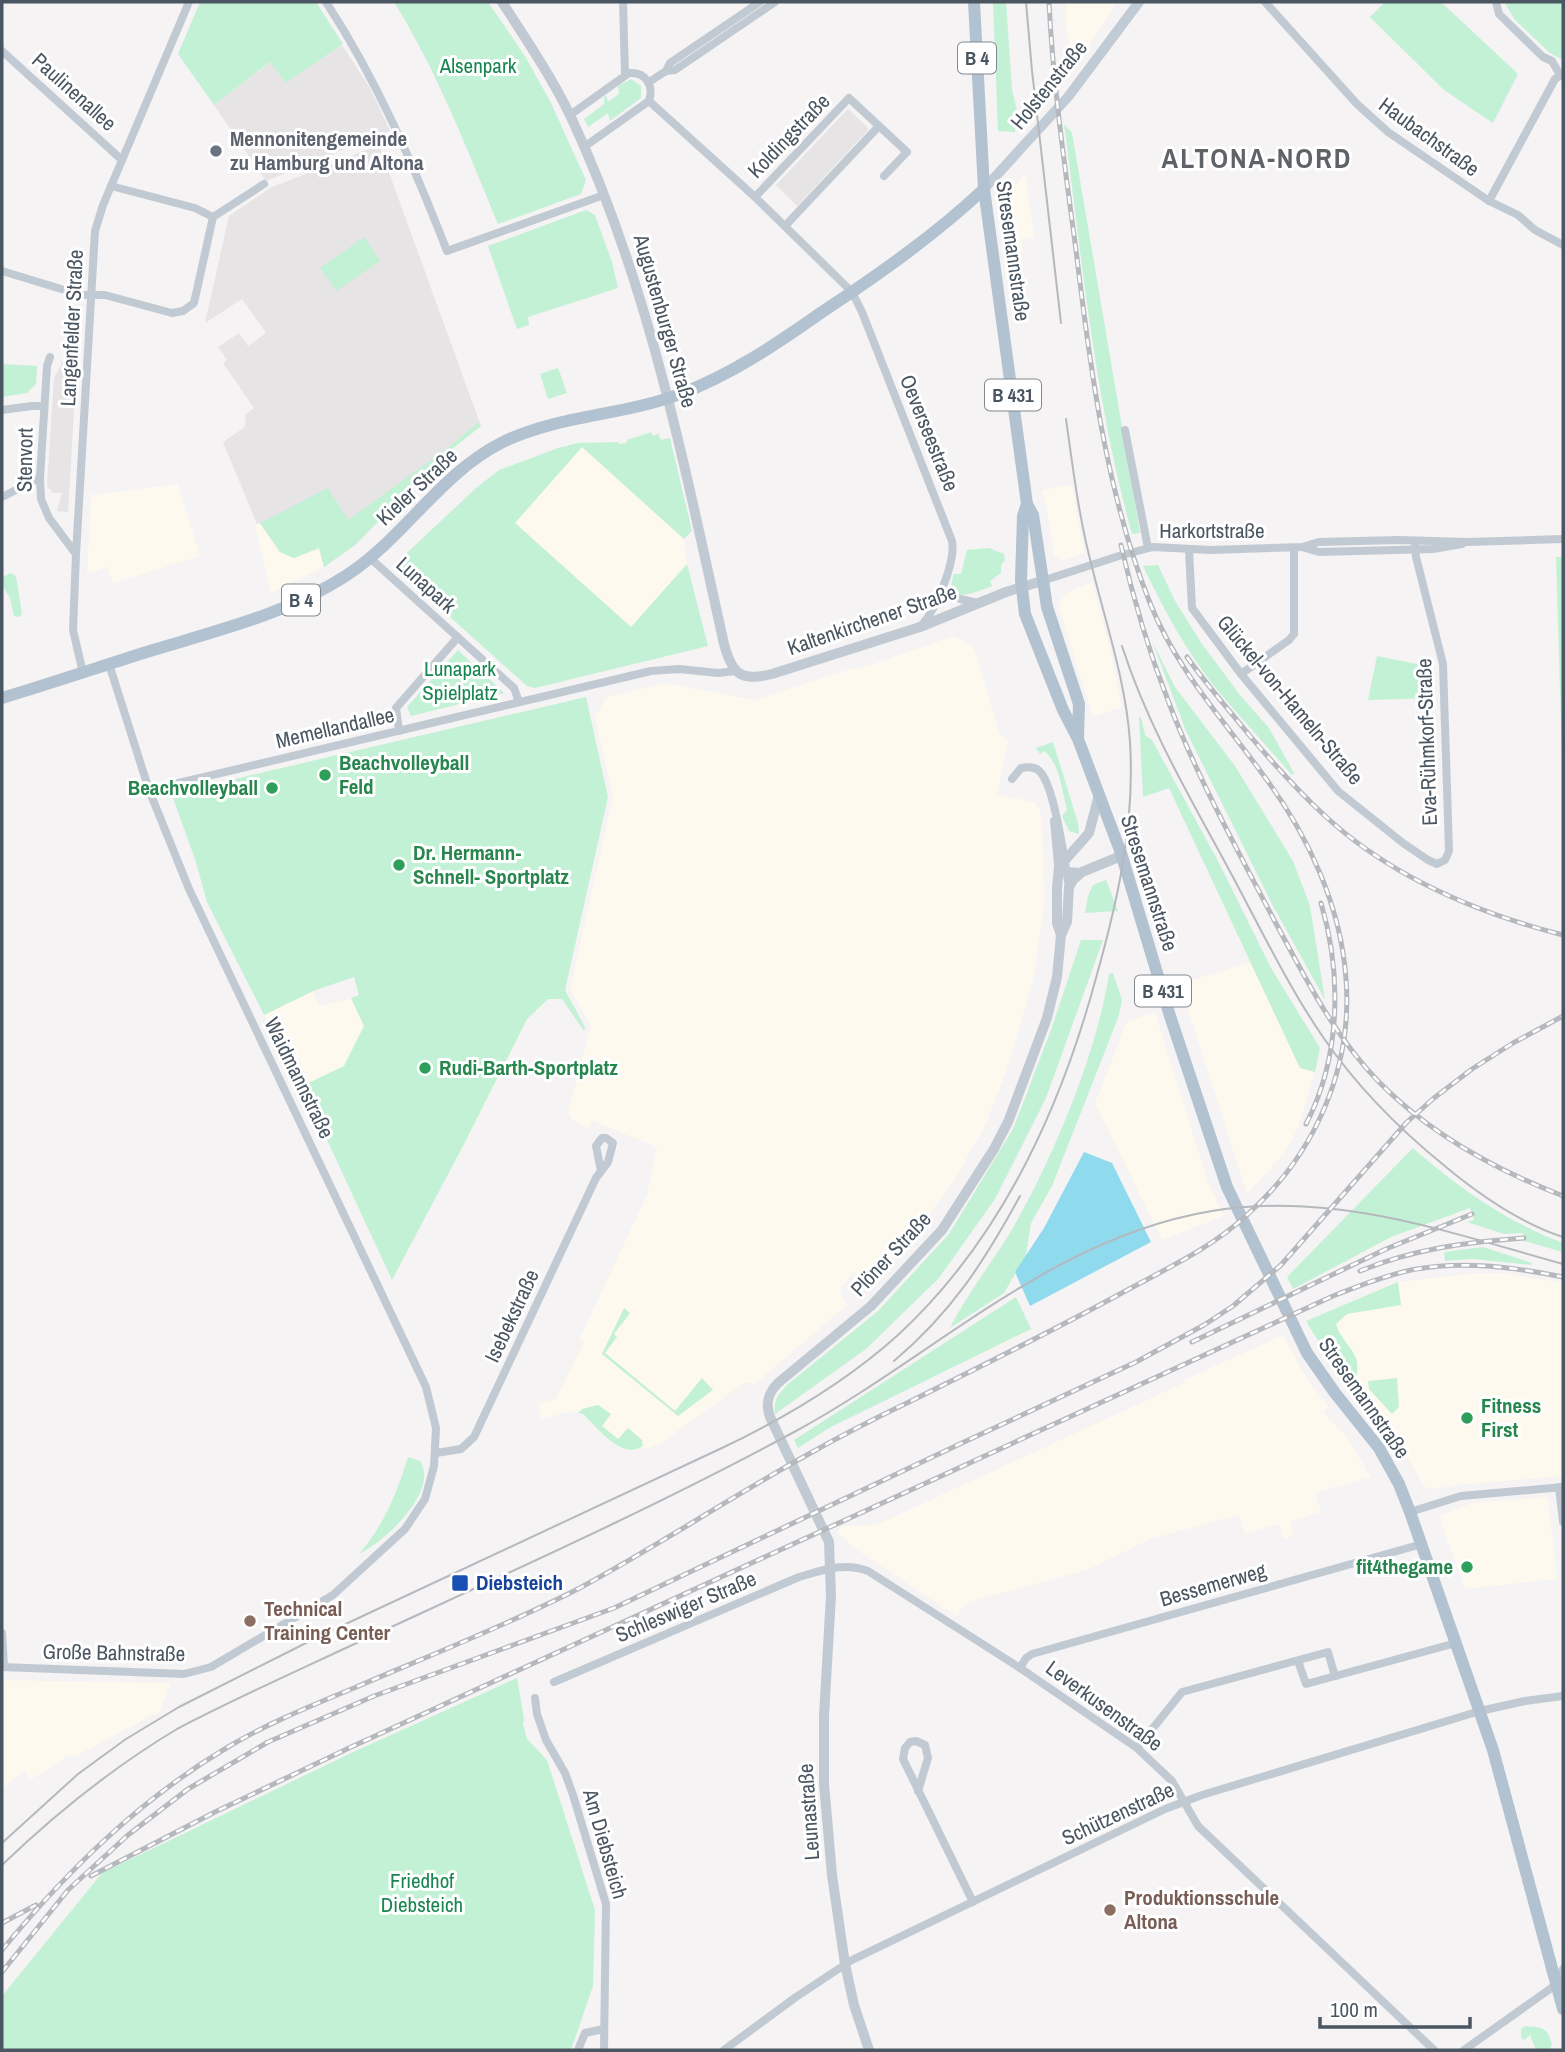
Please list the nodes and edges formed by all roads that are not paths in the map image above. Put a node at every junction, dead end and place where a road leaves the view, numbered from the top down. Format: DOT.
graph roads {
  1 [pos="189,2"];
  2 [pos="326,2"];
  3 [pos="502,2"];
  4 [pos="623,2"];
  5 [pos="760,2"];
  6 [pos="775,2"];
  7 [pos="974,2"];
  8 [pos="1139,2"];
  9 [pos="1265,2"];
  10 [pos="1496,2"];
  11 [pos="2,51"];
  12 [pos="666,71"];
  13 [pos="1562,74"];
  14 [pos="625,75"];
  15 [pos="649,82"];
  16 [pos="649,101"];
  17 [pos="570,115"];
  18 [pos="879,126"];
  19 [pos="584,147"];
  20 [pos="122,160"];
  21 [pos="884,176"];
  22 [pos="264,184"];
  23 [pos="111,187"];
  24 [pos="984,189"];
  25 [pos="604,195"];
  26 [pos="755,197"];
  27 [pos="1489,201"];
  28 [pos="213,216"];
  29 [pos="785,226"];
  30 [pos="1563,245"];
  31 [pos="2,271"];
  32 [pos="852,292"];
  33 [pos="91,295"];
  34 [pos="50,357"];
  35 [pos="669,398"];
  36 [pos="44,406"];
  37 [pos="2,410"];
  38 [pos="1125,430"];
  39 [pos="40,478"];
  40 [pos="2,497"];
  41 [pos="1027,505"];
  42 [pos="1562,538"];
  43 [pos="1415,545"];
  44 [pos="1148,548"];
  45 [pos="1298,548"];
  46 [pos="1189,550"];
  47 [pos="76,554"];
  48 [pos="370,558"];
  49 [pos="1042,581"];
  50 [pos="1021,587"];
  51 [pos="941,590"];
  52 [pos="978,603"];
  53 [pos="920,627"];
  54 [pos="458,637"];
  55 [pos="109,664"];
  56 [pos="736,671"];
  57 [pos="83,673"];
  58 [pos="1241,674"];
  59 [pos="2,698"];
  60 [pos="519,702"];
  61 [pos="399,731"];
  62 [pos="1078,739"];
  63 [pos="1012,779"];
  64 [pos="149,790"];
  65 [pos="1099,794"];
  66 [pos="1054,814"];
  67 [pos="1060,830"];
  68 [pos="1084,841"];
  69 [pos="1121,856"];
  70 [pos="1445,860"];
  71 [pos="1064,866"];
  72 [pos="1082,873"];
  73 [pos="1069,887"];
  74 [pos="1061,935"];
  75 [pos="601,1171"];
  76 [pos="436,1453"];
  77 [pos="1561,1487"];
  78 [pos="421,1507"];
  79 [pos="1410,1512"];
  80 [pos="1563,1522"];
  81 [pos="1422,1544"];
  82 [pos="832,1568"];
  83 [pos="2,1633"];
  84 [pos="1456,1643"];
  85 [pos="1298,1661"];
  86 [pos="3,1667"];
  87 [pos="1020,1668"];
  88 [pos="1335,1676"];
  89 [pos="554,1682"];
  90 [pos="1563,1696"];
  91 [pos="535,1698"];
  92 [pos="1480,1711"];
  93 [pos="1137,1748"];
  94 [pos="918,1791"];
  95 [pos="1183,1802"];
  96 [pos="973,1902"];
  97 [pos="845,1964"];
  98 [pos="1563,1969"];
  99 [pos="1560,1987"];
  100 [pos="1563,2009"];
  101 [pos="604,2029"];
  102 [pos="578,2050"];
  103 [pos="604,2050"];
  104 [pos="724,2050"];
  105 [pos="869,2050"];
  106 [pos="1434,2050"];
  107 [pos="1464,2050"];
  1 -- 20 [label="street, Langenfelder Straße"];
  2 -- 25 [label="street"];
  3 -- 17 [label="street, Augustenburger Straße"];
  4 -- 14 [label="street"];
  5 -- 12 [label="street"];
  6 -- 12 [label="street"];
  7 -- 24 [label="main road, Stresemannstraße / B 4"];
  8 -- 24 [label="main road, Holstenstraße"];
  9 -- 27 [label="street, Haubachstraße"];
  10 -- 13 [label="street"];
  11 -- 20 [label="street, Paulinenallee"];
  12 -- 15 [label="street"];
  13 -- 27 [label="street"];
  14 -- 15 [label="street"];
  14 -- 17 [label="street"];
  15 -- 16 [label="street"];
  16 -- 19 [label="street"];
  16 -- 26 [label="street, Koldingstraße"];
  17 -- 19 [label="street, Augustenburger Straße"];
  18 -- 21 [label="street, Koldingstraße"];
  18 -- 26 [label="street, Koldingstraße"];
  18 -- 29 [label="street"];
  19 -- 25 [label="street, Augustenburger Straße"];
  20 -- 23 [label="street, Langenfelder Straße"];
  22 -- 28 [label="street"];
  23 -- 28 [label="street"];
  23 -- 33 [label="street, Langenfelder Straße"];
  24 -- 32 [label="main road, Kieler Straße / B 4"];
  24 -- 41 [label="main road, Stresemannstraße / B 431"];
  25 -- 35 [label="street, Augustenburger Straße"];
  26 -- 29 [label="street, Koldingstraße"];
  27 -- 30 [label="street, Haubachstraße"];
  28 -- 33 [label="street"];
  29 -- 32 [label="street, Koldingstraße"];
  31 -- 33 [label="street"];
  32 -- 35 [label="main road, Kieler Straße / B 4"];
  32 -- 51 [label="street, Oeverseestraße"];
  33 -- 47 [label="street, Langenfelder Straße"];
  34 -- 36 [label="street, Stenvort"];
  35 -- 48 [label="main road, Kieler Straße / B 4"];
  35 -- 56 [label="street, Augustenburger Straße"];
  36 -- 37 [label="street"];
  36 -- 39 [label="street, Stenvort"];
  38 -- 44 [label="street"];
  39 -- 40 [label="street"];
  39 -- 47 [label="street, Stenvort"];
  41 -- 49 [label="main road, Stresemannstraße / B 431"];
  41 -- 50 [label="main road, Stresemannstraße / B 431"];
  42 -- 43 [label="street, Harkortstraße"];
  43 -- 45 [label="street, Harkortstraße"];
  43 -- 70 [label="street, Eva-Rühmkorf-Straße"];
  44 -- 46 [label="street, Harkortstraße"];
  44 -- 49 [label="street, Harkortstraße"];
  45 -- 46 [label="street, Harkortstraße"];
  45 -- 58 [label="street"];
  46 -- 58 [label="street, Glückel-von-Hameln-Straße"];
  47 -- 57 [label="street, Langenfelder Straße"];
  48 -- 54 [label="street, Lunapark"];
  48 -- 55 [label="main road, Kieler Straße / B 4"];
  49 -- 50 [label="street, Kaltenkirchener Straße"];
  49 -- 62 [label="main road, Stresemannstraße / B 431"];
  50 -- 52 [label="street, Kaltenkirchener Straße"];
  50 -- 62 [label="main road, Stresemannstraße / B 431"];
  51 -- 52 [label="street"];
  51 -- 53 [label="street, Oeverseestraße"];
  52 -- 53 [label="street, Kaltenkirchener Straße"];
  53 -- 56 [label="street, Kaltenkirchener Straße"];
  54 -- 60 [label="street, Lunapark"];
  54 -- 61 [label="street, Lunapark"];
  55 -- 57 [label="main road, Kieler Straße / B 4"];
  55 -- 64 [label="street, Waidmannstraße"];
  56 -- 60 [label="street, Memellandallee"];
  57 -- 59 [label="main road, Kieler Straße / B 4"];
  58 -- 70 [label="street, Glückel-von-Hameln-Straße"];
  60 -- 61 [label="street, Memellandallee"];
  61 -- 64 [label="street, Memellandallee"];
  62 -- 65 [label="main road, Stresemannstraße / B 431"];
  63 -- 66 [label="street, Plöner Straße"];
  64 -- 76 [label="street, Waidmannstraße"];
  65 -- 68 [label="street"];
  65 -- 69 [label="main road, Stresemannstraße / B 431"];
  66 -- 67 [label="street, Plöner Straße"];
  66 -- 71 [label="street, Plöner Straße"];
  67 -- 68 [label="street"];
  67 -- 71 [label="street, Plöner Straße"];
  68 -- 71 [label="street"];
  69 -- 72 [label="street"];
  69 -- 79 [label="main road, Stresemannstraße / B 431"];
  71 -- 72 [label="street"];
  71 -- 73 [label="street, Plöner Straße"];
  71 -- 74 [label="street, Plöner Straße"];
  72 -- 73 [label="street"];
  73 -- 74 [label="street, Plöner Straße"];
  74 -- 82 [label="street, Plöner Straße"];
  75 -- 76 [label="street, Isebekstraße"];
  76 -- 78 [label="street, Waidmannstraße"];
  77 -- 79 [label="street"];
  77 -- 80 [label="street"];
  78 -- 86 [label="street, Große Bahnstraße"];
  79 -- 81 [label="main road, Stresemannstraße / B 431"];
  81 -- 84 [label="main road, Stresemannstraße / B 431"];
  81 -- 87 [label="street, Bessemerweg"];
  82 -- 87 [label="street, Leverkusenstraße"];
  82 -- 89 [label="street, Schleswiger Straße"];
  82 -- 97 [label="street, Leunastraße"];
  83 -- 86 [label="street"];
  84 -- 88 [label="street"];
  84 -- 92 [label="main road, Stresemannstraße / B 431"];
  85 -- 88 [label="street"];
  85 -- 88 [label="street"];
  85 -- 93 [label="street"];
  87 -- 93 [label="street, Leverkusenstraße"];
  90 -- 92 [label="street, Schützenstraße"];
  91 -- 101 [label="street, Am Diebsteich"];
  92 -- 95 [label="street, Schützenstraße"];
  92 -- 99 [label="main road, Stresemannstraße / B 431"];
  93 -- 95 [label="street, Leverkusenstraße"];
  94 -- 94 [label="street"];
  94 -- 96 [label="street"];
  95 -- 96 [label="street, Schützenstraße"];
  95 -- 106 [label="street, Leverkusenstraße"];
  96 -- 97 [label="street, Schützenstraße"];
  97 -- 104 [label="street, Schützenstraße"];
  97 -- 105 [label="street, Leunastraße"];
  98 -- 99 [label="street"];
  99 -- 100 [label="main road, Stresemannstraße / B 431"];
  99 -- 107 [label="street"];
  101 -- 102 [label="street"];
  101 -- 103 [label="street, Am Diebsteich"];
}
